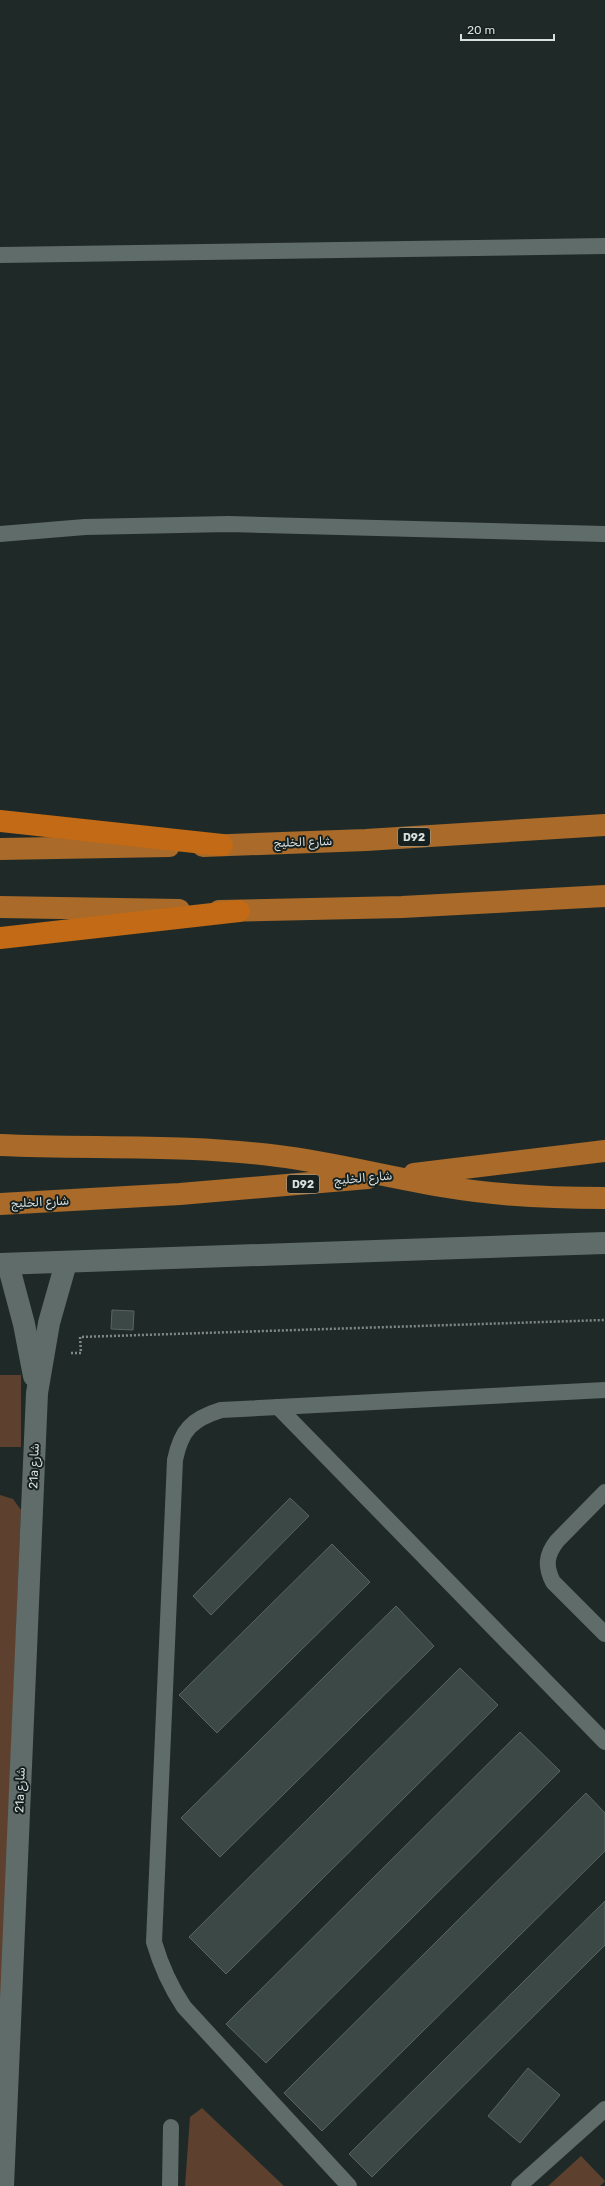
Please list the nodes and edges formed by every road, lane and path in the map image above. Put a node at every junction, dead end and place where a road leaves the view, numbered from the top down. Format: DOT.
graph roads {
  1 [pos="605,246"];
  2 [pos="0,255"];
  3 [pos="0,534"];
  4 [pos="605,534"];
  5 [pos="0,821"];
  6 [pos="605,825"];
  7 [pos="222,845"];
  8 [pos="0,849"];
  9 [pos="605,896"];
  10 [pos="0,907"];
  11 [pos="239,911"];
  12 [pos="0,938"];
  13 [pos="0,1145"];
  14 [pos="605,1151"];
  15 [pos="393,1176"];
  16 [pos="605,1198"];
  17 [pos="0,1204"];
  18 [pos="605,1243"];
  19 [pos="66,1263"];
  20 [pos="4,1264"];
  21 [pos="605,1320"];
  22 [pos="43,1354"];
  23 [pos="605,1390"];
  24 [pos="37,1393"];
  25 [pos="278,1407"];
  26 [pos="605,1492"];
  27 [pos="605,1634"];
  28 [pos="605,1742"];
  29 [pos="605,2109"];
  30 [pos="3,2116"];
  31 [pos="171,2127"];
  32 [pos="3,2186"];
  33 [pos="170,2186"];
  34 [pos="349,2186"];
  35 [pos="519,2186"];
  1 -- 2 [label="lane"];
  3 -- 4 [label="lane"];
  5 -- 7 [label="highway"];
  6 -- 7 [label="main road, شارع الخليج / D92"];
  7 -- 8 [label="main road, شارع الخليج / D92"];
  9 -- 11 [label="main road"];
  10 -- 11 [label="main road"];
  11 -- 12 [label="highway"];
  13 -- 15 [label="main road"];
  14 -- 15 [label="main road, شارع الخليج / D92"];
  15 -- 16 [label="main road"];
  15 -- 17 [label="main road, شارع الخليج / D92"];
  18 -- 19 [label="street"];
  19 -- 20 [label="street"];
  19 -- 22 [label="street, 21a شارع"];
  20 -- 24 [label="street, 21a شارع"];
  21 -- 22 [label="path"];
  22 -- 24 [label="street, 21a شارع"];
  23 -- 25 [label="lane"];
  24 -- 30 [label="street, 21a شارع"];
  25 -- 28 [label="lane"];
  25 -- 34 [label="lane"];
  26 -- 27 [label="lane"];
  29 -- 35 [label="lane"];
  30 -- 32 [label="street, 21a شارع"];
  31 -- 33 [label="lane"];
}
